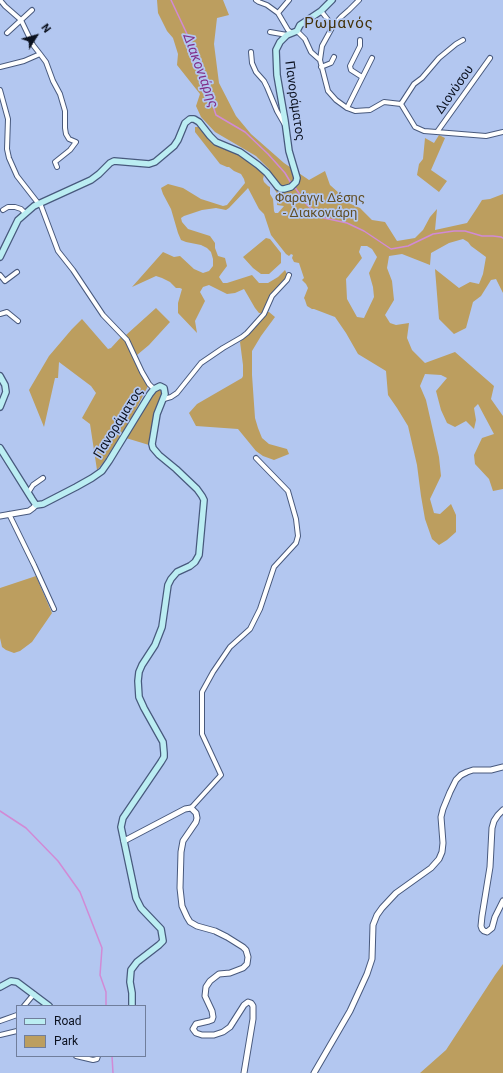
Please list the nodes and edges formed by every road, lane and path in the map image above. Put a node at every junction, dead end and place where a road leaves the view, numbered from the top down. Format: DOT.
graph roads {
  1 [pos="0,0"];
  2 [pos="256,0"];
  3 [pos="289,0"];
  4 [pos="332,0"];
  5 [pos="359,0"];
  6 [pos="32,10"];
  7 [pos="321,11"];
  8 [pos="278,14"];
  9 [pos="21,20"];
  10 [pos="333,26"];
  11 [pos="270,32"];
  12 [pos="7,33"];
  13 [pos="292,33"];
  14 [pos="360,40"];
  15 [pos="463,40"];
  16 [pos="251,52"];
  17 [pos="40,54"];
  18 [pos="334,57"];
  19 [pos="372,58"];
  20 [pos="490,58"];
  21 [pos="320,60"];
  22 [pos="0,67"];
  23 [pos="321,67"];
  24 [pos="362,77"];
  25 [pos="0,90"];
  26 [pos="401,104"];
  27 [pos="347,108"];
  28 [pos="286,127"];
  29 [pos="437,132"];
  30 [pos="503,132"];
  31 [pos="57,167"];
  32 [pos="39,203"];
  33 [pos="3,210"];
  34 [pos="26,213"];
  35 [pos="0,257"];
  36 [pos="17,272"];
  37 [pos="0,275"];
  38 [pos="289,275"];
  39 [pos="0,314"];
  40 [pos="18,321"];
  41 [pos="0,376"];
  42 [pos="154,389"];
  43 [pos="164,399"];
  44 [pos="0,408"];
  45 [pos="0,448"];
  46 [pos="256,458"];
  47 [pos="43,478"];
  48 [pos="28,493"];
  49 [pos="36,505"];
  50 [pos="9,514"];
  51 [pos="0,516"];
  52 [pos="54,609"];
  53 [pos="503,767"];
  54 [pos="191,808"];
  55 [pos="503,810"];
  56 [pos="124,841"];
  57 [pos="503,901"];
  58 [pos="0,987"];
  59 [pos="34,994"];
  60 [pos="25,1005"];
  61 [pos="48,1005"];
  62 [pos="132,1005"];
  63 [pos="16,1015"];
  64 [pos="0,1021"];
  65 [pos="16,1030"];
  66 [pos="0,1035"];
  67 [pos="80,1057"];
  68 [pos="98,1057"];
  69 [pos="244,1073"];
  70 [pos="314,1073"];
  1 -- 9 [label="street"];
  2 -- 8 [label="street"];
  3 -- 8 [label="street"];
  4 -- 7 [label="main road, Πανοράματος"];
  5 -- 10 [label="street"];
  6 -- 9 [label="street"];
  7 -- 10 [label="street"];
  7 -- 13 [label="main road, Πανοράματος"];
  8 -- 13 [label="street"];
  9 -- 12 [label="street"];
  9 -- 17 [label="street"];
  10 -- 21 [label="street"];
  11 -- 13 [label="street"];
  13 -- 21 [label="street"];
  13 -- 28 [label="main road, Πανοράματος"];
  14 -- 24 [label="street"];
  15 -- 26 [label="street"];
  16 -- 28 [label="street"];
  17 -- 22 [label="street"];
  17 -- 31 [label="street"];
  18 -- 23 [label="street"];
  19 -- 24 [label="street"];
  20 -- 29 [label="street, Διονύσου"];
  21 -- 23 [label="street"];
  23 -- 27 [label="street"];
  24 -- 27 [label="street"];
  25 -- 32 [label="street"];
  26 -- 27 [label="street"];
  26 -- 29 [label="street"];
  28 -- 32 [label="main road, Πανοράματος"];
  29 -- 30 [label="street"];
  32 -- 34 [label="main road, Πανοράματος"];
  32 -- 42 [label="street"];
  33 -- 34 [label="street"];
  34 -- 35 [label="main road, Πανοράματος"];
  36 -- 37 [label="street"];
  38 -- 43 [label="street"];
  39 -- 40 [label="street"];
  41 -- 44 [label="main road"];
  42 -- 43 [label="main road, Πανοράματος"];
  42 -- 49 [label="main road, Πανοράματος"];
  43 -- 56 [label="main road, Πανοράματος"];
  45 -- 48 [label="main road"];
  46 -- 54 [label="street"];
  47 -- 48 [label="street"];
  48 -- 49 [label="main road"];
  49 -- 50 [label="street"];
  50 -- 51 [label="street"];
  50 -- 52 [label="street"];
  53 -- 70 [label="street"];
  54 -- 56 [label="street"];
  54 -- 69 [label="street"];
  55 -- 57 [label="street"];
  56 -- 62 [label="main road"];
  58 -- 59 [label="main road"];
  59 -- 60 [label="street"];
  59 -- 61 [label="main road"];
  63 -- 64 [label="street"];
  65 -- 66 [label="street"];
  67 -- 68 [label="street"];
}
